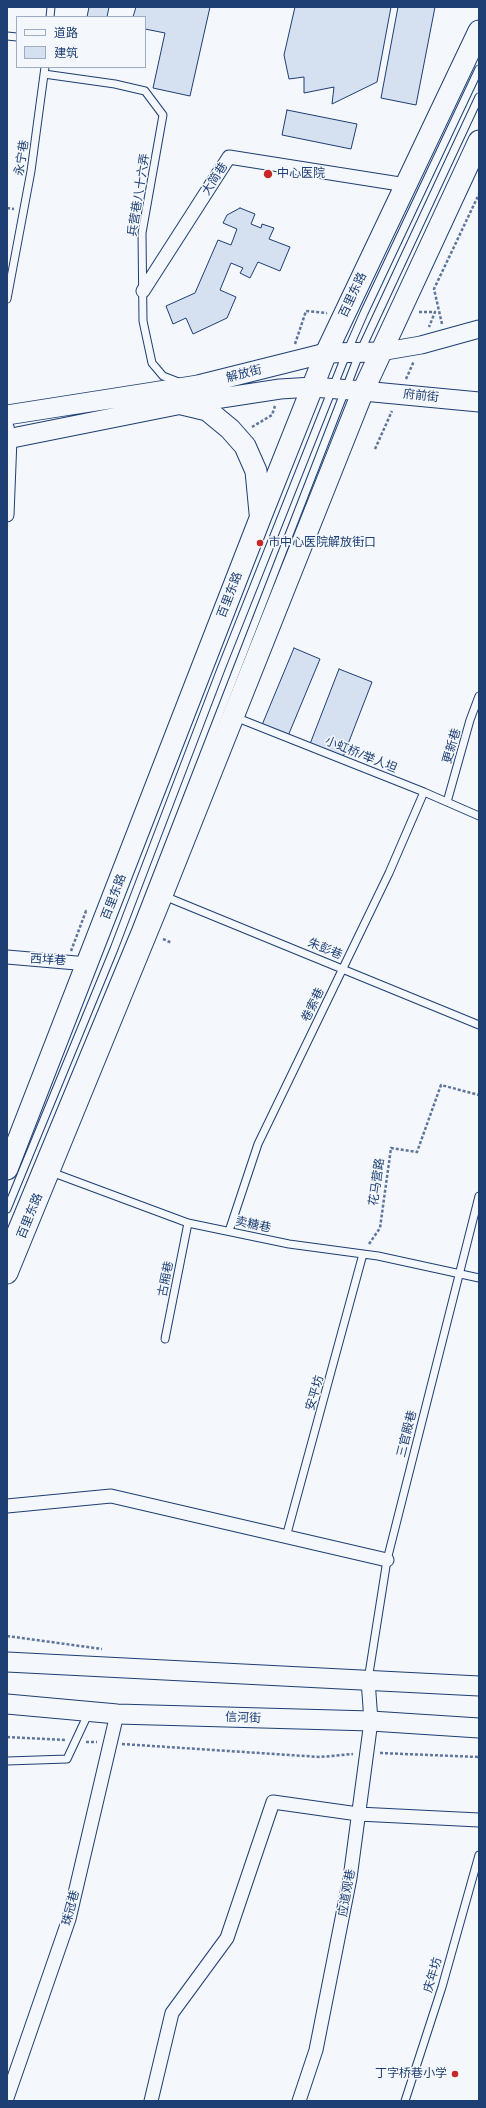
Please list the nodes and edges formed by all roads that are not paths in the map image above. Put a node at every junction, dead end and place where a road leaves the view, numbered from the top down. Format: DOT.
graph roads {
  1 [pos="479,32"];
  2 [pos="479,69"];
  3 [pos="44,71"];
  4 [pos="479,97"];
  5 [pos="479,141"];
  6 [pos="406,185"];
  7 [pos="143,291"];
  8 [pos="7,299"];
  9 [pos="479,329"];
  10 [pos="362,352"];
  11 [pos="326,353"];
  12 [pos="338,389"];
  13 [pos="186,395"];
  14 [pos="479,402"];
  15 [pos="7,415"];
  16 [pos="8,435"];
  17 [pos="7,515"];
  18 [pos="261,516"];
  19 [pos="479,696"];
  20 [pos="234,717"];
  21 [pos="424,792"];
  22 [pos="447,802"];
  23 [pos="479,816"];
  24 [pos="162,895"];
  25 [pos="7,957"];
  26 [pos="88,964"];
  27 [pos="343,968"];
  28 [pos="479,1025"];
  29 [pos="7,1169"];
  30 [pos="49,1171"];
  31 [pos="479,1196"];
  32 [pos="7,1209"];
  33 [pos="188,1223"];
  34 [pos="229,1231"];
  35 [pos="7,1240"];
  36 [pos="363,1254"];
  37 [pos="7,1273"];
  38 [pos="459,1274"];
  39 [pos="479,1278"];
  40 [pos="165,1339"];
  41 [pos="7,1506"];
  42 [pos="286,1537"];
  43 [pos="387,1560"];
  44 [pos="7,1662"];
  45 [pos="368,1680"];
  46 [pos="479,1686"];
  47 [pos="7,1704"];
  48 [pos="89,1711"];
  49 [pos="117,1714"];
  50 [pos="371,1721"];
  51 [pos="479,1728"];
  52 [pos="7,1761"];
  53 [pos="358,1814"];
  54 [pos="479,1820"];
  55 [pos="479,1854"];
  56 [pos="7,2098"];
  57 [pos="151,2101"];
  58 [pos="299,2101"];
  59 [pos="404,2101"];
  1 -- 6 [label="main road, 百里东路"];
  2 -- 10 [label="lane"];
  3 -- 7 [label="lane, 兵营巷八十六弄"];
  3 -- 8 [label="lane, 永宁巷"];
  4 -- 10 [label="lane"];
  5 -- 10 [label="main road, 百里东路"];
  6 -- 7 [label="street, 大简巷"];
  6 -- 11 [label="main road, 百里东路"];
  7 -- 13 [label="lane, 兵营巷八十六弄"];
  9 -- 10 [label="street, 解放街"];
  10 -- 11 [label="main road, 解放街"];
  10 -- 12 [label="main road, 百里东路"];
  10 -- 12 [label="lane"];
  11 -- 12 [label="main road, 百里东路"];
  11 -- 13 [label="main road, 解放街"];
  12 -- 13 [label="main road, 解放街"];
  12 -- 14 [label="main road, 府前街"];
  12 -- 18 [label="main road, 百里东路"];
  12 -- 20 [label="main road, 百里东路"];
  12 -- 32 [label="lane"];
  12 -- 35 [label="lane"];
  13 -- 15 [label="main road, 解放街"];
  13 -- 16 [label="main road, 解放街"];
  13 -- 18 [label="main road"];
  16 -- 17 [label="street"];
  18 -- 26 [label="main road, 百里东路"];
  19 -- 22 [label="lane, 更新巷"];
  20 -- 21 [label="lane, 小虹桥/举人坦"];
  20 -- 24 [label="main road, 百里东路"];
  21 -- 22 [label="lane, 小虹桥/举人坦"];
  21 -- 27 [label="lane, 卷索巷"];
  22 -- 23 [label="lane, 小虹桥/举人坦"];
  24 -- 27 [label="lane, 朱彭巷"];
  24 -- 30 [label="main road, 百里东路"];
  25 -- 26 [label="street, 西垟巷"];
  26 -- 29 [label="main road, 百里东路"];
  27 -- 28 [label="lane, 朱彭巷"];
  27 -- 34 [label="lane, 卷索巷"];
  30 -- 33 [label="lane, 卖糖巷"];
  30 -- 37 [label="main road, 百里东路"];
  31 -- 38 [label="lane, 三官殿巷"];
  33 -- 34 [label="lane, 卖糖巷"];
  33 -- 40 [label="lane, 古厢巷"];
  34 -- 36 [label="lane, 卖糖巷"];
  36 -- 38 [label="lane, 卖糖巷"];
  36 -- 42 [label="lane, 安平坊"];
  38 -- 39 [label="lane, 卖糖巷"];
  38 -- 43 [label="lane, 三官殿巷"];
  41 -- 42 [label="street"];
  42 -- 43 [label="street"];
  43 -- 45 [label="lane, 三官殿巷"];
  44 -- 45 [label="main road"];
  45 -- 46 [label="main road"];
  45 -- 50 [label="street, 应道观巷"];
  47 -- 48 [label="main road, 信河街"];
  48 -- 49 [label="main road, 信河街"];
  48 -- 52 [label="lane"];
  49 -- 50 [label="main road, 信河街"];
  49 -- 56 [label="street, 珠冠巷"];
  50 -- 51 [label="main road, 信河街"];
  50 -- 53 [label="street, 应道观巷"];
  53 -- 54 [label="street"];
  53 -- 57 [label="street"];
  53 -- 58 [label="street, 应道观巷"];
  55 -- 59 [label="lane, 庆年坊"];
}
